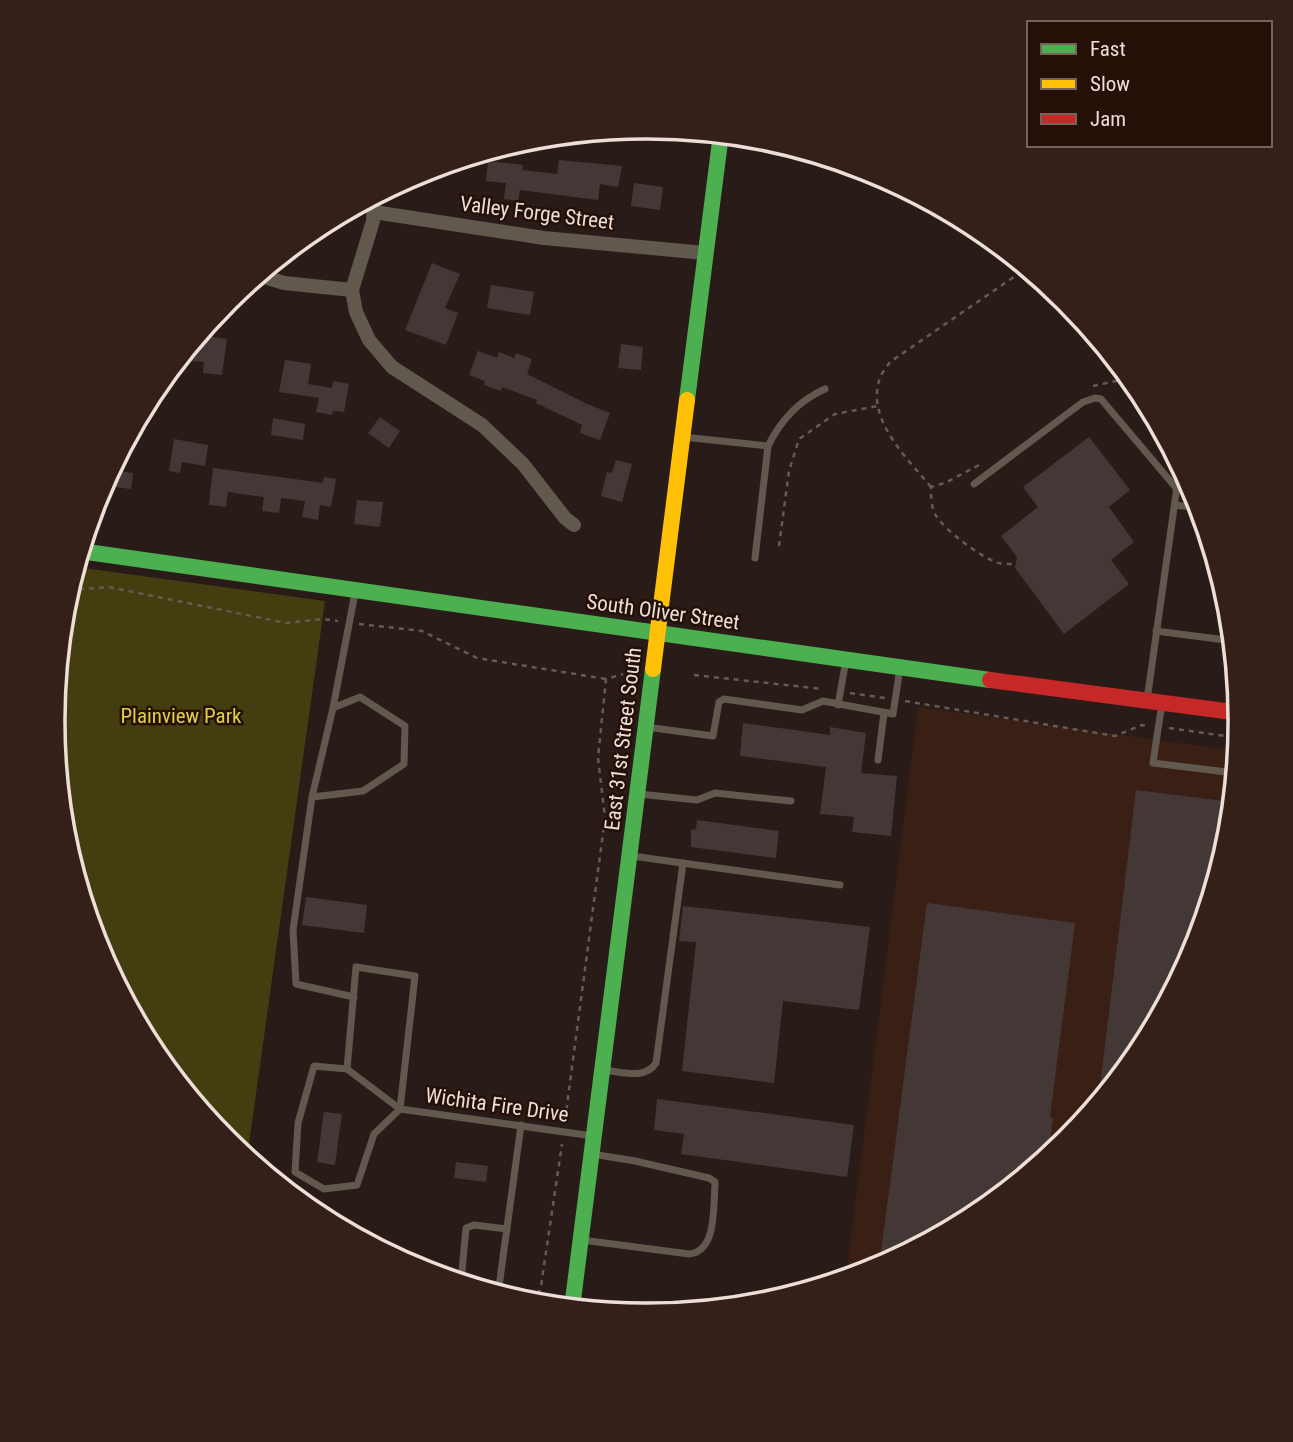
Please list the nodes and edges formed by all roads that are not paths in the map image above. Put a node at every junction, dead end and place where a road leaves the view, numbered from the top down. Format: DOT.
graph roads {
  1 [pos="720,144"];
  2 [pos="374,207"];
  3 [pos="374,212"];
  4 [pos="705,253"];
  5 [pos="269,279"];
  6 [pos="352,290"];
  7 [pos="825,389"];
  8 [pos="682,437"];
  9 [pos="768,446"];
  10 [pos="974,484"];
  11 [pos="1178,484"];
  12 [pos="1177,489"];
  13 [pos="1174,505"];
  14 [pos="1187,507"];
  15 [pos="574,525"];
  16 [pos="90,552"];
  17 [pos="755,558"];
  18 [pos="356,590"];
  19 [pos="1156,631"];
  20 [pos="657,633"];
  21 [pos="1222,640"];
  22 [pos="846,660"];
  23 [pos="900,667"];
  24 [pos="1154,702"];
  25 [pos="838,705"];
  26 [pos="333,709"];
  27 [pos="1228,711"];
  28 [pos="884,713"];
  29 [pos="645,727"];
  30 [pos="878,761"];
  31 [pos="1226,773"];
  32 [pos="638,794"];
  33 [pos="312,797"];
  34 [pos="791,801"];
  35 [pos="631,856"];
  36 [pos="683,863"];
  37 [pos="840,885"];
  38 [pos="354,997"];
  39 [pos="347,1069"];
  40 [pos="603,1070"];
  41 [pos="400,1109"];
  42 [pos="521,1125"];
  43 [pos="594,1136"];
  44 [pos="592,1154"];
  45 [pos="507,1228"];
  46 [pos="581,1240"];
  47 [pos="462,1273"];
  48 [pos="499,1284"];
  49 [pos="573,1298"];
  1 -- 4 [label="street, East 31st Street South"];
  2 -- 3 [label="street"];
  3 -- 4 [label="street, Valley Forge Street"];
  3 -- 6 [label="street"];
  4 -- 8 [label="street, East 31st Street South"];
  5 -- 6 [label="street"];
  6 -- 15 [label="street"];
  7 -- 9 [label="lane"];
  8 -- 9 [label="lane"];
  8 -- 20 [label="street, East 31st Street South"];
  9 -- 17 [label="lane"];
  10 -- 12 [label="lane"];
  11 -- 12 [label="lane"];
  12 -- 13 [label="lane"];
  13 -- 14 [label="lane"];
  13 -- 19 [label="lane"];
  16 -- 18 [label="street, South Oliver Street"];
  18 -- 20 [label="street, South Oliver Street"];
  18 -- 26 [label="lane"];
  19 -- 21 [label="lane"];
  19 -- 24 [label="lane"];
  20 -- 22 [label="street, South Oliver Street"];
  20 -- 29 [label="street, East 31st Street South"];
  22 -- 23 [label="street, South Oliver Street"];
  22 -- 25 [label="lane"];
  23 -- 24 [label="street, South Oliver Street"];
  23 -- 28 [label="lane"];
  24 -- 27 [label="street, South Oliver Street"];
  24 -- 31 [label="lane"];
  25 -- 28 [label="lane"];
  25 -- 29 [label="lane"];
  26 -- 33 [label="lane"];
  26 -- 33 [label="lane"];
  28 -- 30 [label="lane"];
  29 -- 32 [label="street, East 31st Street South"];
  32 -- 34 [label="lane"];
  32 -- 35 [label="street, East 31st Street South"];
  33 -- 38 [label="lane"];
  35 -- 36 [label="lane"];
  35 -- 40 [label="street, East 31st Street South"];
  36 -- 37 [label="lane"];
  36 -- 40 [label="lane"];
  38 -- 39 [label="lane"];
  38 -- 41 [label="lane"];
  39 -- 41 [label="lane"];
  39 -- 41 [label="lane, Wichita Fire Drive"];
  40 -- 43 [label="street, East 31st Street South"];
  41 -- 42 [label="lane, Wichita Fire Drive"];
  42 -- 43 [label="lane, Wichita Fire Drive"];
  42 -- 45 [label="lane"];
  43 -- 44 [label="street, East 31st Street South"];
  44 -- 46 [label="street, East 31st Street South"];
  44 -- 46 [label="lane"];
  45 -- 47 [label="lane"];
  45 -- 48 [label="lane"];
  46 -- 49 [label="street, East 31st Street South"];
}
